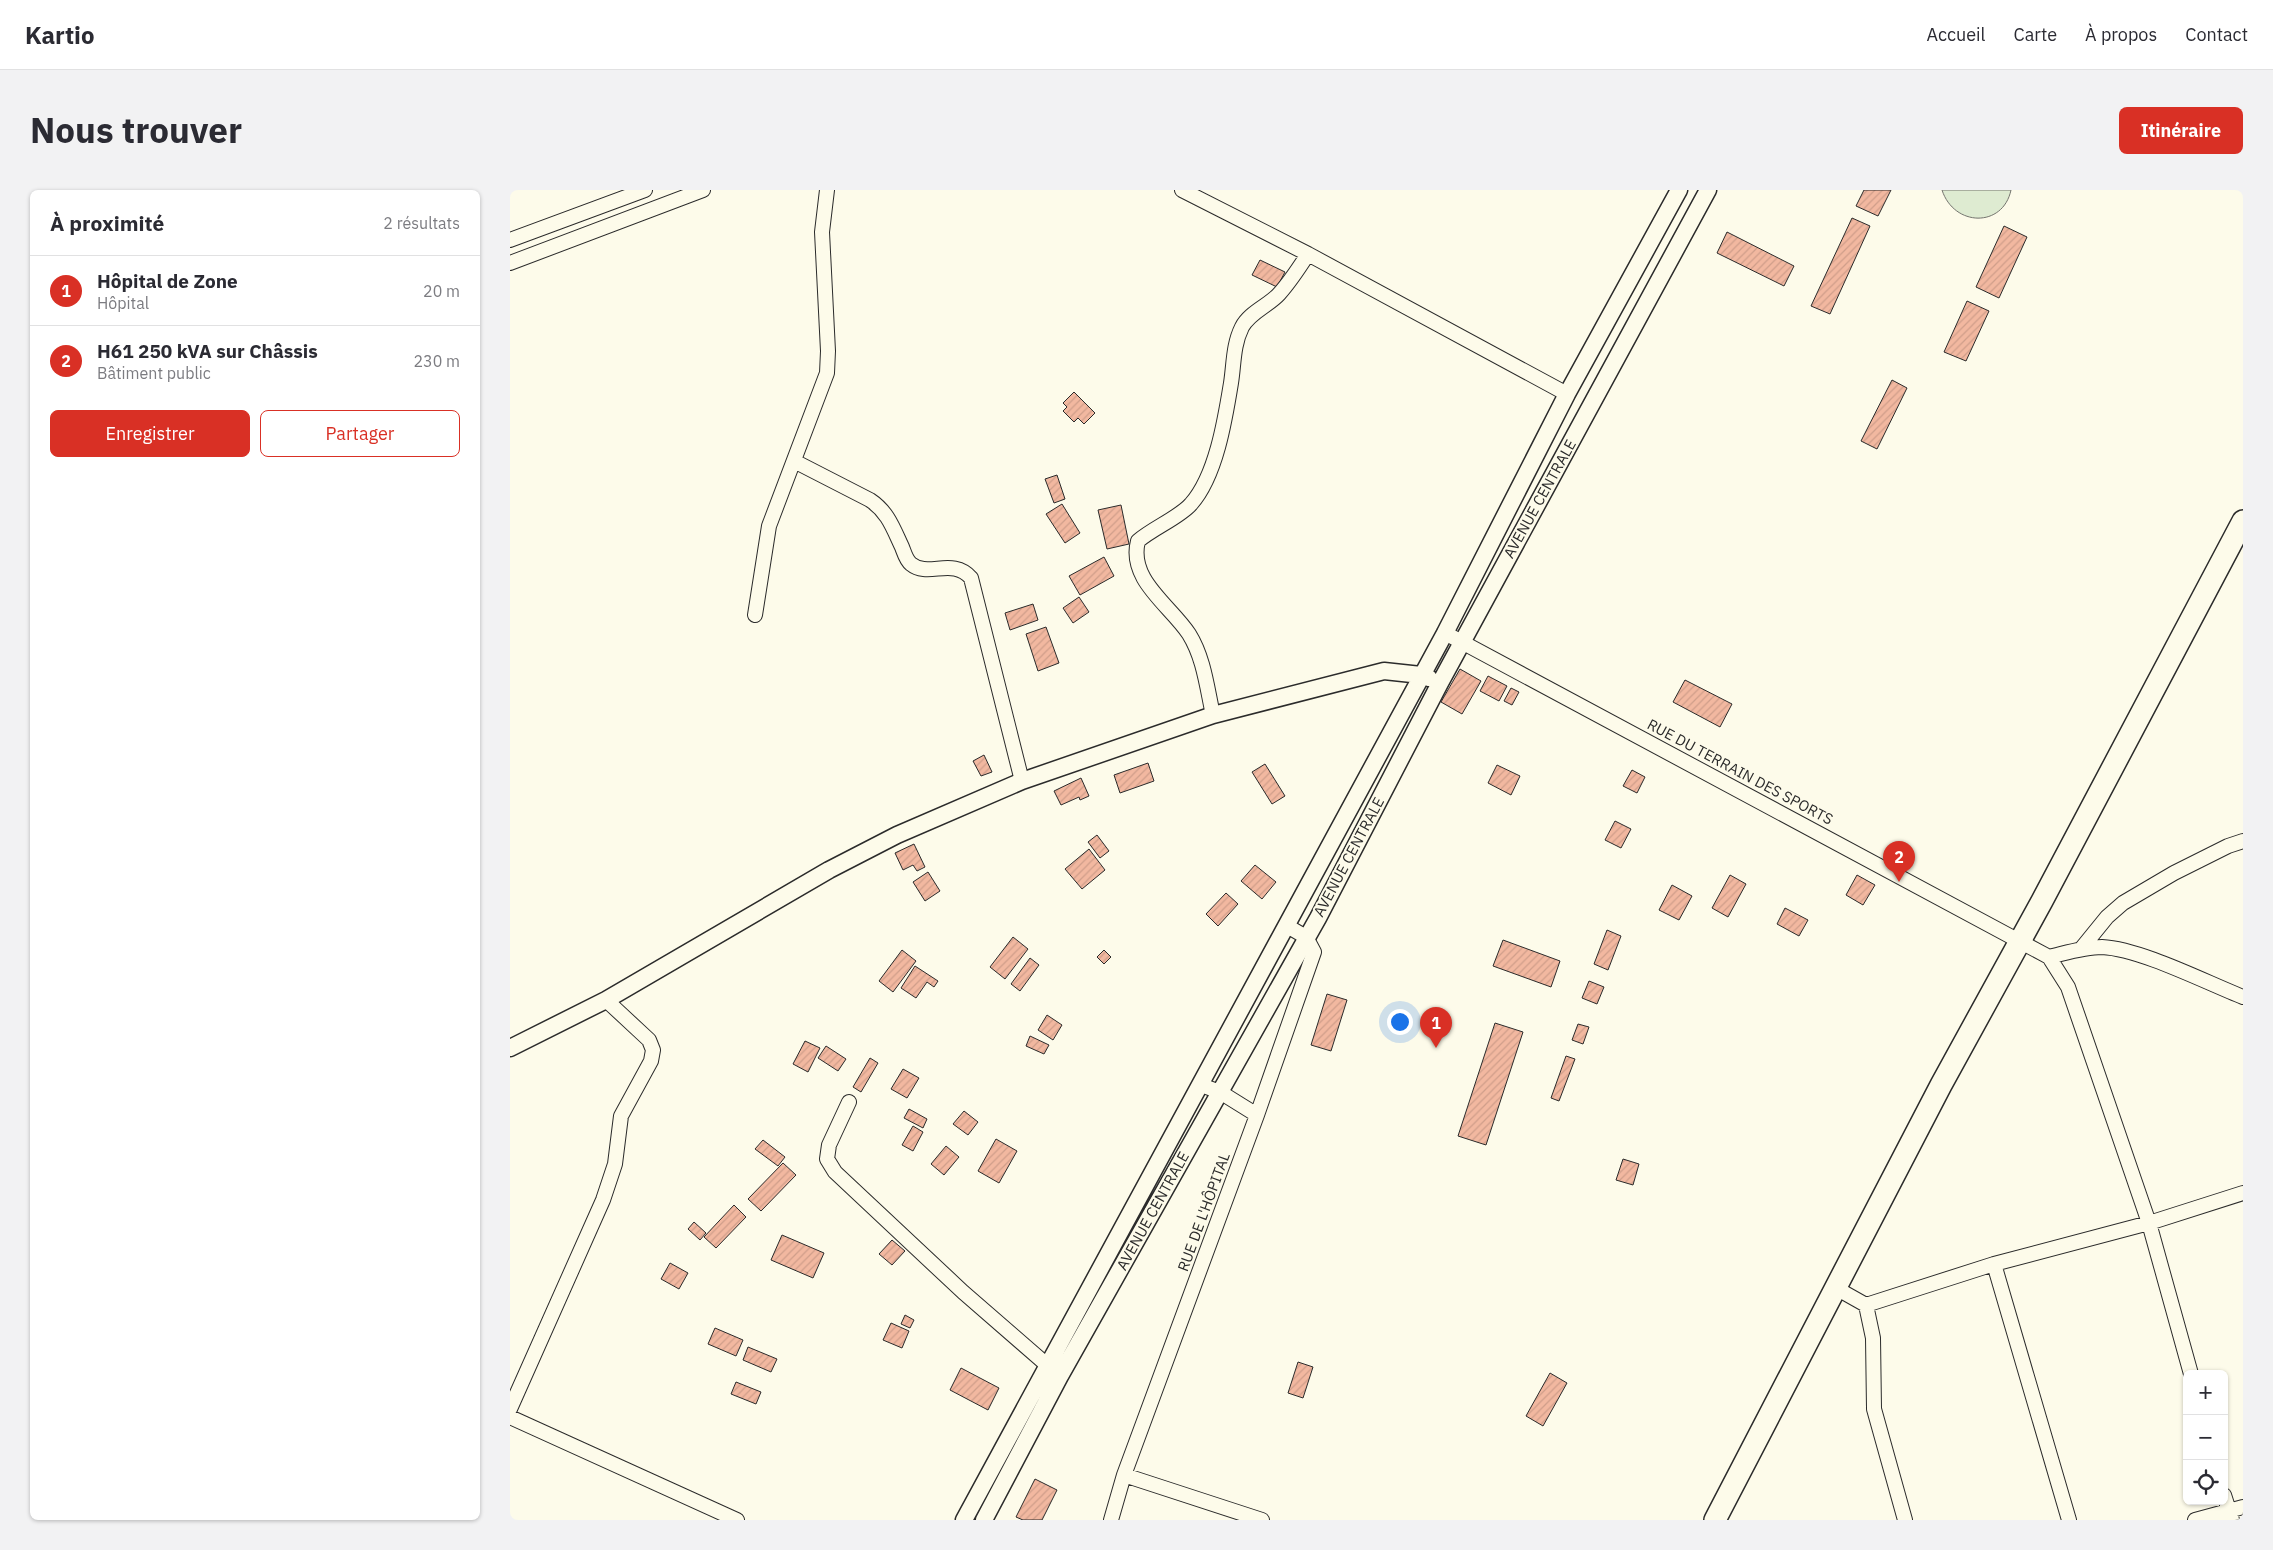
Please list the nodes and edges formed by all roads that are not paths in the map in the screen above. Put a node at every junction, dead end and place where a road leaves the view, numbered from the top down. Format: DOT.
graph roads {
  1 [pos="645,190"];
  2 [pos="703,190"];
  3 [pos="827,190"];
  4 [pos="1182,190"];
  5 [pos="1679,190"];
  6 [pos="1708,190"];
  7 [pos="510,240"];
  8 [pos="1308,254"];
  9 [pos="510,263"];
  10 [pos="1568,394"];
  11 [pos="794,461"];
  12 [pos="2243,521"];
  13 [pos="755,615"];
  14 [pos="1445,633"];
  15 [pos="1462,642"];
  16 [pos="1421,675"];
  17 [pos="1440,683"];
  18 [pos="1213,715"];
  19 [pos="1022,781"];
  20 [pos="2243,841"];
  21 [pos="1287,926"];
  22 [pos="1306,937"];
  23 [pos="2020,940"];
  24 [pos="2081,949"];
  25 [pos="2049,957"];
  26 [pos="2243,997"];
  27 [pos="606,1000"];
  28 [pos="510,1048"];
  29 [pos="1201,1085"];
  30 [pos="1220,1092"];
  31 [pos="849,1102"];
  32 [pos="1257,1115"];
  33 [pos="2243,1193"];
  34 [pos="2149,1223"];
  35 [pos="1994,1264"];
  36 [pos="1834,1287"];
  37 [pos="1866,1305"];
  38 [pos="2190,1370"];
  39 [pos="1053,1371"];
  40 [pos="510,1408"];
  41 [pos="510,1417"];
  42 [pos="1124,1475"];
  43 [pos="2243,1507"];
  44 [pos="2230,1515"];
  45 [pos="737,1520"];
  46 [pos="964,1520"];
  47 [pos="984,1520"];
  48 [pos="1111,1520"];
  49 [pos="1262,1520"];
  50 [pos="1715,1520"];
  51 [pos="1906,1520"];
  52 [pos="2069,1520"];
  53 [pos="2195,1520"];
  1 -- 7 [label="street"];
  2 -- 9 [label="street"];
  3 -- 11 [label="street"];
  4 -- 8 [label="street"];
  5 -- 10 [label="street, AVENUE CENTRALE"];
  6 -- 15 [label="street, AVENUE CENTRALE"];
  8 -- 10 [label="street"];
  8 -- 18 [label="street"];
  10 -- 14 [label="street, AVENUE CENTRALE"];
  11 -- 13 [label="street"];
  11 -- 19 [label="street"];
  12 -- 23 [label="main road"];
  14 -- 15 [label="street, RUE DU TERRAIN DES SPORTS"];
  14 -- 16 [label="street, AVENUE CENTRALE"];
  15 -- 17 [label="street, AVENUE CENTRALE"];
  15 -- 23 [label="street, RUE DU TERRAIN DES SPORTS"];
  16 -- 17 [label="street"];
  16 -- 18 [label="street"];
  16 -- 21 [label="street, AVENUE CENTRALE"];
  17 -- 22 [label="street, AVENUE CENTRALE"];
  18 -- 19 [label="street"];
  19 -- 27 [label="street"];
  20 -- 24 [label="street"];
  21 -- 22 [label="street"];
  21 -- 29 [label="street, AVENUE CENTRALE"];
  22 -- 30 [label="street, AVENUE CENTRALE"];
  22 -- 32 [label="street, RUE DE L'HÔPITAL"];
  23 -- 25 [label="street, RUE DU TERRAIN DES SPORTS"];
  23 -- 36 [label="main road"];
  24 -- 25 [label="street"];
  24 -- 26 [label="street"];
  25 -- 34 [label="street"];
  27 -- 28 [label="street"];
  27 -- 40 [label="street"];
  29 -- 30 [label="street"];
  29 -- 39 [label="street, AVENUE CENTRALE"];
  30 -- 32 [label="street"];
  30 -- 39 [label="street, AVENUE CENTRALE"];
  31 -- 39 [label="street"];
  32 -- 42 [label="street, RUE DE L'HÔPITAL"];
  33 -- 34 [label="street"];
  34 -- 35 [label="street"];
  34 -- 38 [label="street"];
  35 -- 37 [label="street"];
  35 -- 52 [label="street"];
  36 -- 37 [label="street"];
  36 -- 50 [label="main road"];
  37 -- 51 [label="street"];
  39 -- 46 [label="street, AVENUE CENTRALE"];
  39 -- 47 [label="street, AVENUE CENTRALE"];
  41 -- 45 [label="street"];
  42 -- 48 [label="street, RUE DE L'HÔPITAL"];
  42 -- 49 [label="street"];
  43 -- 44 [label="street"];
  44 -- 53 [label="street"];
}
